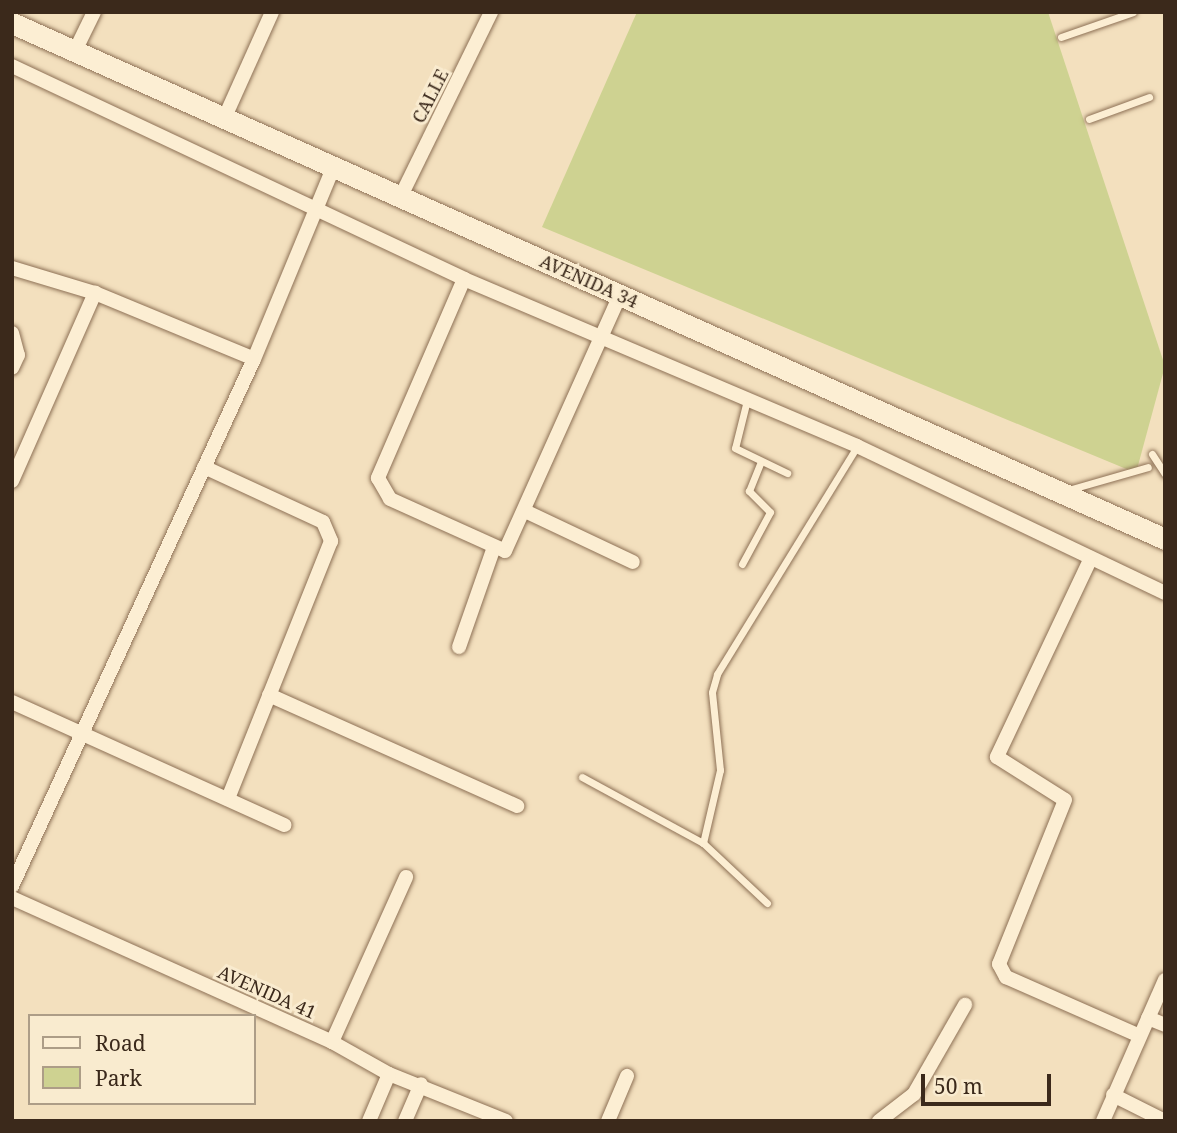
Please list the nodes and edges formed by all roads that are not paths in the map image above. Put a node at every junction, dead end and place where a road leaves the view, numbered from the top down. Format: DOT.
graph roads {
  1 [pos="94,12"];
  2 [pos="272,12"];
  3 [pos="491,12"];
  4 [pos="1133,12"];
  5 [pos="12,23"];
  6 [pos="1060,37"];
  7 [pos="75,51"];
  8 [pos="12,66"];
  9 [pos="1149,97"];
  10 [pos="224,119"];
  11 [pos="1089,119"];
  12 [pos="334,168"];
  13 [pos="401,196"];
  14 [pos="317,210"];
  15 [pos="12,268"];
  16 [pos="464,279"];
  17 [pos="95,293"];
  18 [pos="620,295"];
  19 [pos="12,333"];
  20 [pos="602,338"];
  21 [pos="254,359"];
  22 [pos="12,368"];
  23 [pos="748,399"];
  24 [pos="857,446"];
  25 [pos="1153,454"];
  26 [pos="761,462"];
  27 [pos="204,467"];
  28 [pos="1148,467"];
  29 [pos="787,473"];
  30 [pos="1165,474"];
  31 [pos="12,481"];
  32 [pos="1060,492"];
  33 [pos="527,512"];
  34 [pos="1165,539"];
  35 [pos="494,547"];
  36 [pos="1090,560"];
  37 [pos="632,562"];
  38 [pos="743,564"];
  39 [pos="1165,593"];
  40 [pos="459,648"];
  41 [pos="269,695"];
  42 [pos="12,702"];
  43 [pos="81,732"];
  44 [pos="582,777"];
  45 [pos="228,799"];
  46 [pos="517,806"];
  47 [pos="285,825"];
  48 [pos="702,843"];
  49 [pos="406,877"];
  50 [pos="12,886"];
  51 [pos="12,898"];
  52 [pos="767,903"];
  53 [pos="1165,980"];
  54 [pos="965,1005"];
  55 [pos="1148,1018"];
  56 [pos="1165,1025"];
  57 [pos="1140,1036"];
  58 [pos="332,1042"];
  59 [pos="389,1074"];
  60 [pos="627,1076"];
  61 [pos="421,1084"];
  62 [pos="1113,1096"];
  63 [pos="369,1121"];
  64 [pos="405,1121"];
  65 [pos="506,1121"];
  66 [pos="608,1121"];
  67 [pos="878,1121"];
  68 [pos="1103,1121"];
  69 [pos="1165,1121"];
  1 -- 7 [label="street"];
  2 -- 10 [label="street"];
  3 -- 13 [label="street, CALLE"];
  4 -- 6 [label="lane"];
  5 -- 7 [label="street, AVENIDA 34"];
  7 -- 10 [label="street, AVENIDA 34"];
  8 -- 14 [label="street"];
  9 -- 11 [label="lane"];
  10 -- 12 [label="street, AVENIDA 34"];
  12 -- 13 [label="street, AVENIDA 34"];
  12 -- 14 [label="street"];
  13 -- 18 [label="street, AVENIDA 34"];
  14 -- 16 [label="street"];
  14 -- 21 [label="street"];
  15 -- 17 [label="street"];
  16 -- 20 [label="street"];
  16 -- 35 [label="street"];
  17 -- 21 [label="street"];
  17 -- 31 [label="street"];
  18 -- 20 [label="street"];
  18 -- 32 [label="street, AVENIDA 34"];
  19 -- 22 [label="street"];
  20 -- 23 [label="street"];
  20 -- 33 [label="street"];
  21 -- 27 [label="street"];
  23 -- 24 [label="street"];
  23 -- 26 [label="lane"];
  24 -- 36 [label="street"];
  24 -- 48 [label="lane"];
  25 -- 30 [label="lane"];
  26 -- 29 [label="lane"];
  26 -- 38 [label="lane"];
  27 -- 41 [label="street"];
  27 -- 43 [label="street"];
  28 -- 32 [label="lane"];
  32 -- 34 [label="street, AVENIDA 34"];
  33 -- 35 [label="street"];
  33 -- 37 [label="street"];
  35 -- 40 [label="street"];
  36 -- 39 [label="street"];
  36 -- 57 [label="street"];
  41 -- 45 [label="street"];
  41 -- 46 [label="street"];
  42 -- 43 [label="street"];
  43 -- 45 [label="street"];
  43 -- 50 [label="street"];
  44 -- 48 [label="lane"];
  45 -- 47 [label="street"];
  48 -- 52 [label="lane"];
  49 -- 58 [label="street"];
  51 -- 58 [label="street, AVENIDA 41"];
  53 -- 55 [label="street"];
  54 -- 67 [label="street"];
  55 -- 56 [label="street"];
  55 -- 57 [label="street"];
  57 -- 62 [label="street"];
  58 -- 59 [label="street, AVENIDA 41"];
  59 -- 61 [label="street, AVENIDA 41"];
  59 -- 63 [label="street"];
  60 -- 66 [label="street"];
  61 -- 64 [label="street"];
  61 -- 65 [label="street, AVENIDA 41"];
  62 -- 68 [label="street"];
  62 -- 69 [label="street"];
}
